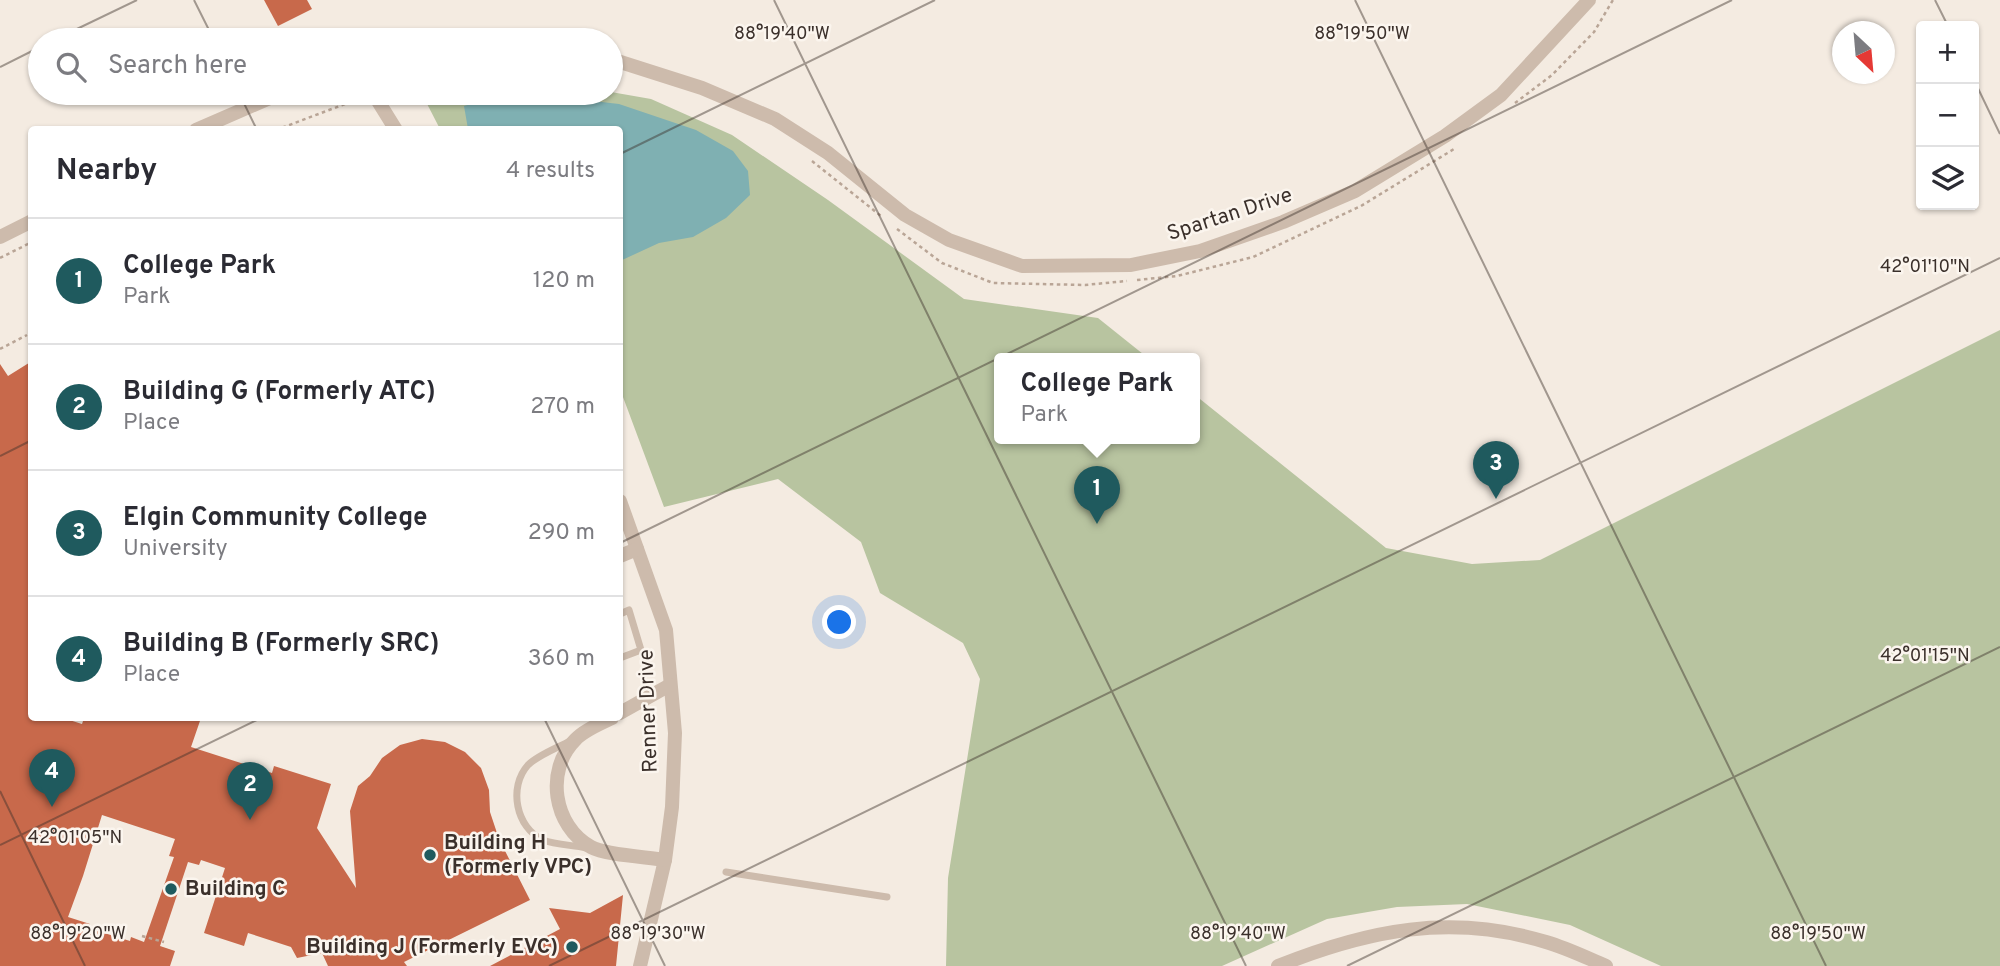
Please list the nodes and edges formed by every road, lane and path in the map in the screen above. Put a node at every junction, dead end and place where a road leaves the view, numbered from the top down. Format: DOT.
graph roads {
  1 [pos="1589,0"];
  2 [pos="1613,0"];
  3 [pos="623,64"];
  4 [pos="253,105"];
  5 [pos="344,105"];
  6 [pos="381,105"];
  7 [pos="1508,109"];
  8 [pos="205,126"];
  9 [pos="287,126"];
  10 [pos="394,126"];
  11 [pos="1463,142"];
  12 [pos="809,159"];
  13 [pos="881,216"];
  14 [pos="28,223"];
  15 [pos="891,224"];
  16 [pos="0,237"];
  17 [pos="28,242"];
  18 [pos="0,258"];
  19 [pos="27,335"];
  20 [pos="0,349"];
  21 [pos="623,509"];
  22 [pos="637,549"];
  23 [pos="623,555"];
  24 [pos="623,613"];
  25 [pos="623,657"];
  26 [pos="670,685"];
  27 [pos="623,711"];
  28 [pos="606,721"];
  29 [pos="577,737"];
  30 [pos="594,849"];
  31 [pos="665,860"];
  32 [pos="726,872"];
  33 [pos="887,897"];
  34 [pos="142,936"];
  35 [pos="164,942"];
  36 [pos="640,966"];
  37 [pos="1278,966"];
  38 [pos="1606,966"];
  1 -- 3 [label="street, Spartan Drive"];
  2 -- 7 [label="path"];
  4 -- 8 [label="street"];
  5 -- 9 [label="path"];
  6 -- 10 [label="street"];
  11 -- 15 [label="path"];
  12 -- 13 [label="path"];
  14 -- 16 [label="street"];
  17 -- 18 [label="path"];
  19 -- 20 [label="path"];
  21 -- 22 [label="street, Renner Drive"];
  22 -- 23 [label="street"];
  22 -- 26 [label="street, Renner Drive"];
  24 -- 25 [label="lane"];
  26 -- 27 [label="street"];
  26 -- 31 [label="street, Renner Drive"];
  28 -- 29 [label="street"];
  29 -- 30 [label="street"];
  29 -- 30 [label="lane"];
  30 -- 31 [label="street"];
  31 -- 36 [label="street, Renner Drive"];
  32 -- 33 [label="lane"];
  34 -- 35 [label="path"];
  37 -- 38 [label="street"];
}
